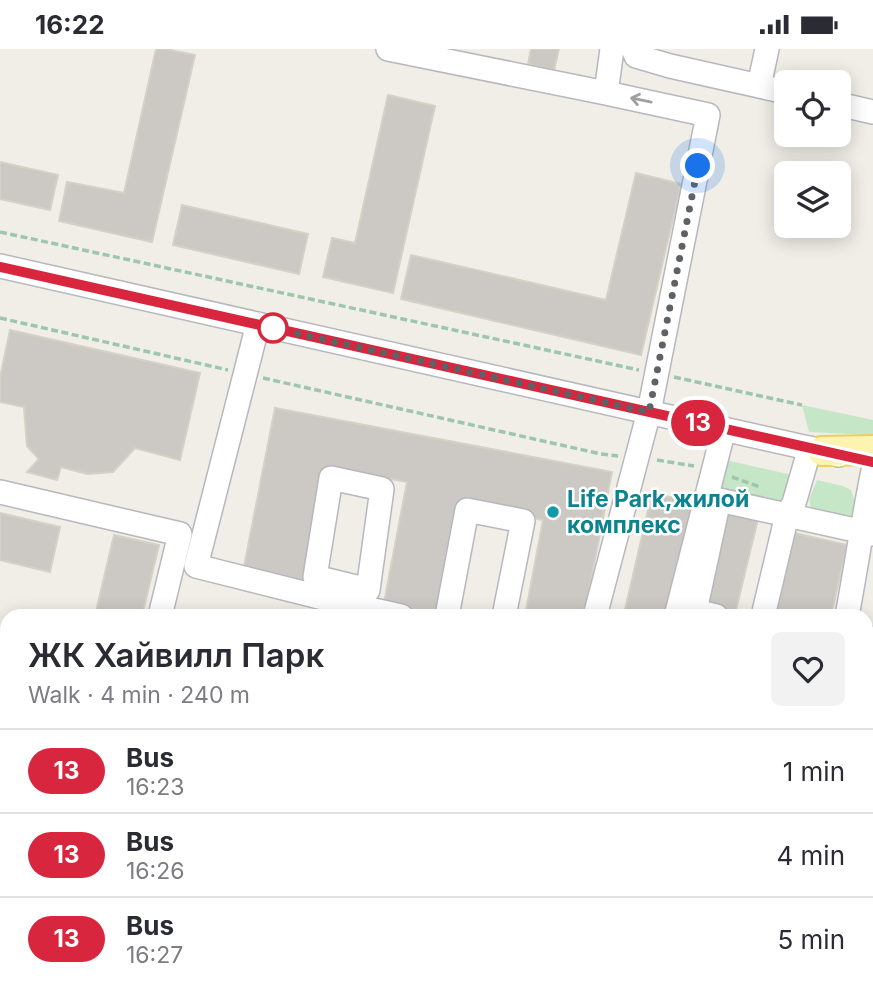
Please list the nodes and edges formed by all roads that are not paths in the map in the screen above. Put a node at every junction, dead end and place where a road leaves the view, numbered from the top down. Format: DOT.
graph roads {
  1 [pos="388,49"];
  2 [pos="612,49"];
  3 [pos="633,49"];
  4 [pos="768,49"];
  5 [pos="759,86"];
  6 [pos="774,89"];
  7 [pos="606,93"];
  8 [pos="851,107"];
  9 [pos="873,112"];
  10 [pos="0,267"];
  11 [pos="258,324"];
  12 [pos="649,412"];
  13 [pos="724,429"];
  14 [pos="816,450"];
  15 [pos="873,450"];
  16 [pos="873,462"];
  17 [pos="873,471"];
  18 [pos="0,492"];
  19 [pos="787,515"];
  20 [pos="868,533"];
  21 [pos="368,590"];
  22 [pos="347,604"];
  23 [pos="162,609"];
  24 [pos="370,609"];
  25 [pos="448,609"];
  26 [pos="505,609"];
  27 [pos="597,609"];
  28 [pos="678,609"];
  29 [pos="695,609"];
  30 [pos="765,609"];
  31 [pos="849,609"];
  1 -- 7 [label="street"];
  2 -- 7 [label="street"];
  3 -- 5 [label="street"];
  4 -- 5 [label="street"];
  5 -- 6 [label="street"];
  12 -- 7 [label="street, one-way"];
  8 -- 9 [label="street"];
  10 -- 11 [label="street"];
  11 -- 12 [label="street"];
  11 -- 22 [label="street"];
  12 -- 13 [label="street"];
  12 -- 27 [label="street"];
  13 -- 14 [label="street"];
  13 -- 28 [label="street"];
  14 -- 15 [label="main road"];
  14 -- 16 [label="street"];
  14 -- 19 [label="street"];
  17 -- 20 [label="street"];
  18 -- 23 [label="street"];
  19 -- 20 [label="street"];
  19 -- 29 [label="street"];
  19 -- 30 [label="street"];
  20 -- 31 [label="street"];
  21 -- 21 [label="street"];
  21 -- 22 [label="street"];
  22 -- 24 [label="street"];
  25 -- 26 [label="street"];
}
